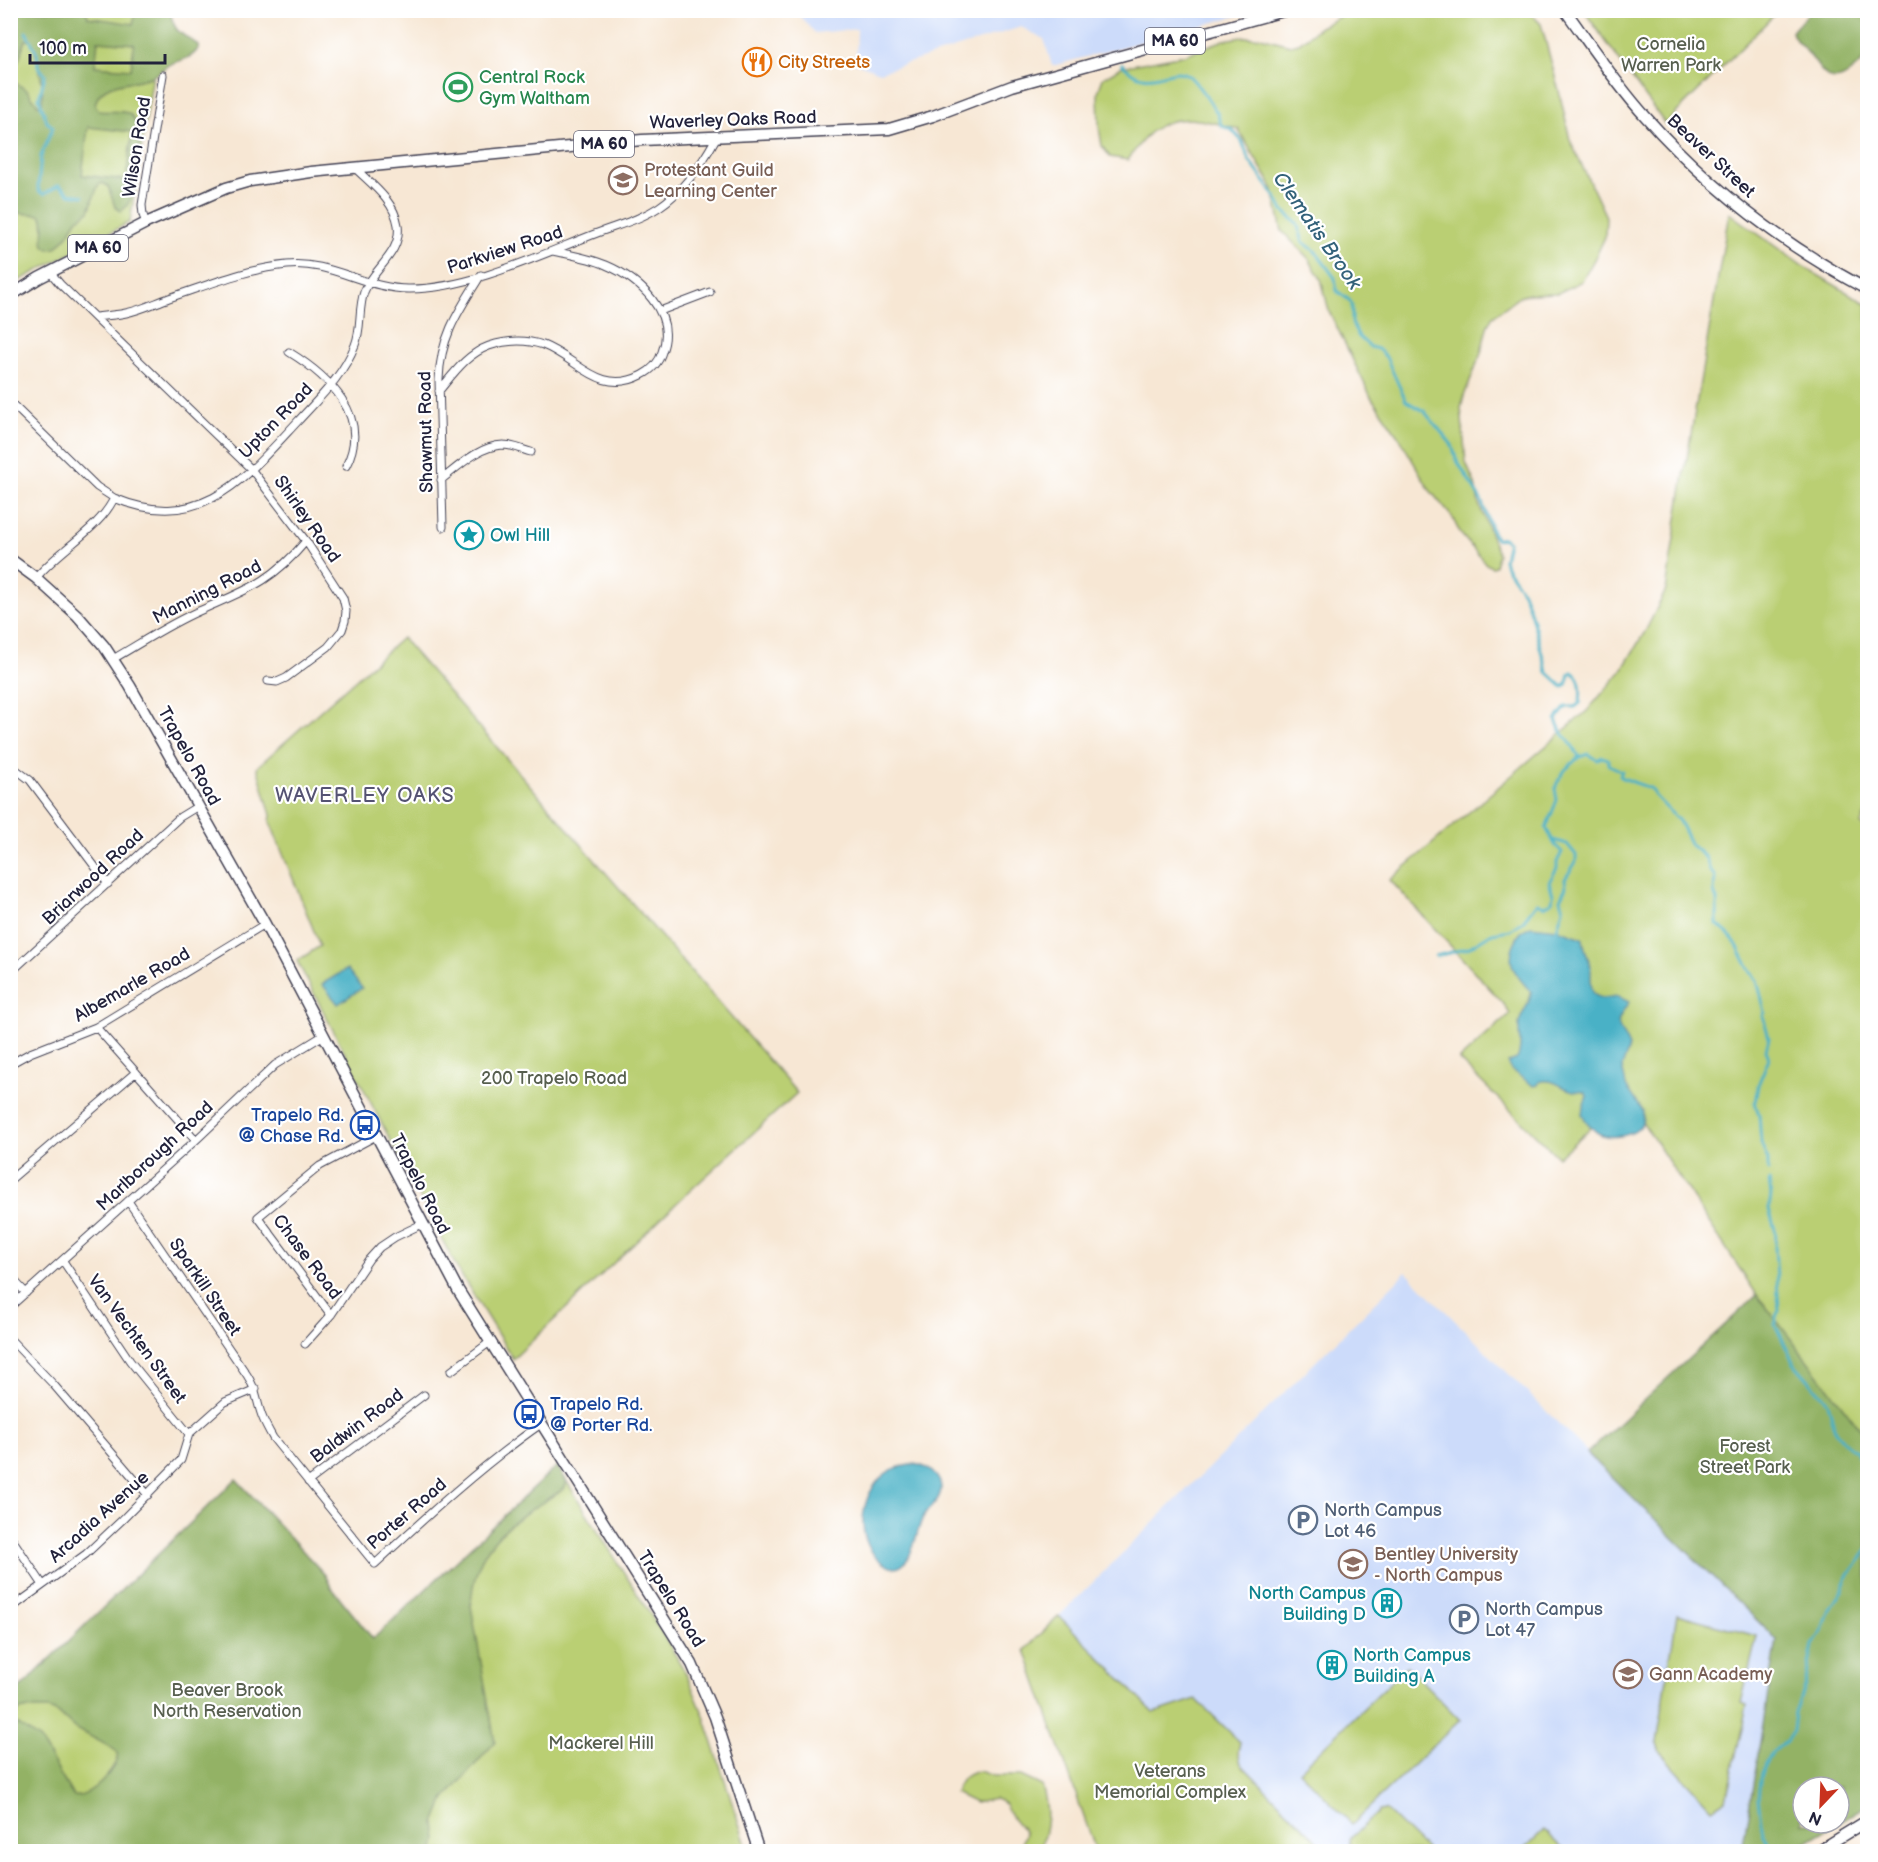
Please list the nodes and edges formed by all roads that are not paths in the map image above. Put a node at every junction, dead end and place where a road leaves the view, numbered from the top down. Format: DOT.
graph roads {
  1 [pos="1287,10"];
  2 [pos="1565,10"];
  3 [pos="164,75"];
  4 [pos="716,138"];
  5 [pos="355,168"];
  6 [pos="146,223"];
  7 [pos="553,251"];
  8 [pos="50,272"];
  9 [pos="481,276"];
  10 [pos="369,283"];
  11 [pos="1868,290"];
  12 [pos="710,292"];
  13 [pos="10,296"];
  14 [pos="660,311"];
  15 [pos="95,317"];
  16 [pos="288,352"];
  17 [pos="332,385"];
  18 [pos="439,391"];
  19 [pos="10,402"];
  20 [pos="531,452"];
  21 [pos="346,466"];
  22 [pos="252,469"];
  23 [pos="441,480"];
  24 [pos="114,498"];
  25 [pos="442,527"];
  26 [pos="306,541"];
  27 [pos="10,559"];
  28 [pos="36,578"];
  29 [pos="113,659"];
  30 [pos="268,681"];
  31 [pos="10,765"];
  32 [pos="198,806"];
  33 [pos="108,884"];
  34 [pos="265,924"];
  35 [pos="10,973"];
  36 [pos="96,1027"];
  37 [pos="324,1035"];
  38 [pos="10,1064"];
  39 [pos="135,1072"];
  40 [pos="376,1136"];
  41 [pos="196,1140"];
  42 [pos="10,1180"];
  43 [pos="128,1201"];
  44 [pos="422,1224"];
  45 [pos="63,1261"];
  46 [pos="10,1276"];
  47 [pos="26,1293"];
  48 [pos="10,1307"];
  49 [pos="331,1315"];
  50 [pos="10,1339"];
  51 [pos="490,1342"];
  52 [pos="305,1344"];
  53 [pos="451,1371"];
  54 [pos="256,1389"];
  55 [pos="424,1395"];
  56 [pos="541,1424"];
  57 [pos="189,1434"];
  58 [pos="308,1482"];
  59 [pos="148,1495"];
  60 [pos="10,1536"];
  61 [pos="43,1585"];
  62 [pos="10,1609"];
  63 [pos="1868,1820"];
  64 [pos="759,1851"];
  65 [pos="1816,1851"];
  1 -- 4 [label="main road, Waverley Oaks Road / MA 60"];
  2 -- 11 [label="main road, Beaver Street"];
  3 -- 6 [label="street, Wilson Road"];
  4 -- 5 [label="main road, Waverley Oaks Road / MA 60"];
  4 -- 7 [label="street, Parkview Road"];
  5 -- 6 [label="main road, Waverley Oaks Road / MA 60"];
  5 -- 10 [label="street, Upton Road"];
  6 -- 8 [label="main road, Waverley Oaks Road / MA 60"];
  7 -- 9 [label="street, Parkview Road"];
  7 -- 14 [label="street"];
  8 -- 13 [label="main road, Waverley Oaks Road / MA 60"];
  8 -- 15 [label="street, Shirley Road"];
  9 -- 10 [label="street, Parkview Road"];
  9 -- 18 [label="street, Shawmut Road"];
  10 -- 15 [label="street, Parkview Road"];
  10 -- 17 [label="street, Upton Road"];
  12 -- 14 [label="street"];
  14 -- 18 [label="street"];
  15 -- 22 [label="street, Shirley Road"];
  16 -- 17 [label="street"];
  17 -- 21 [label="street"];
  17 -- 22 [label="street, Upton Road"];
  18 -- 23 [label="street, Shawmut Road"];
  19 -- 24 [label="street, Upton Road"];
  20 -- 23 [label="street"];
  22 -- 24 [label="street, Upton Road"];
  22 -- 26 [label="street, Shirley Road"];
  23 -- 25 [label="street, Shawmut Road"];
  24 -- 28 [label="street"];
  26 -- 29 [label="street, Manning Road"];
  26 -- 30 [label="street, Shirley Road"];
  27 -- 28 [label="main road, Trapelo Road"];
  28 -- 29 [label="main road, Trapelo Road"];
  29 -- 32 [label="main road, Trapelo Road"];
  31 -- 33 [label="street"];
  32 -- 33 [label="street, Briarwood Road"];
  32 -- 34 [label="main road, Trapelo Road"];
  33 -- 35 [label="street, Briarwood Road"];
  34 -- 36 [label="street, Albemarle Road"];
  34 -- 37 [label="main road, Trapelo Road"];
  36 -- 38 [label="street, Albemarle Road"];
  36 -- 39 [label="street"];
  37 -- 40 [label="main road, Trapelo Road"];
  37 -- 41 [label="street, Marlborough Road"];
  39 -- 41 [label="street"];
  39 -- 42 [label="street"];
  40 -- 44 [label="main road, Trapelo Road"];
  40 -- 49 [label="street, Chase Road"];
  41 -- 43 [label="street, Marlborough Road"];
  43 -- 45 [label="street, Marlborough Road"];
  43 -- 54 [label="street, Sparkill Street"];
  44 -- 49 [label="street"];
  44 -- 51 [label="main road, Trapelo Road"];
  45 -- 47 [label="street, Marlborough Road"];
  45 -- 57 [label="street, Van Vechten Street"];
  46 -- 47 [label="street"];
  47 -- 48 [label="street, Marlborough Road"];
  49 -- 52 [label="street"];
  50 -- 59 [label="street"];
  51 -- 53 [label="street"];
  51 -- 56 [label="main road, Trapelo Road"];
  54 -- 57 [label="street"];
  54 -- 58 [label="street, Porter Road"];
  55 -- 58 [label="street, Baldwin Road"];
  56 -- 58 [label="street, Porter Road"];
  56 -- 64 [label="main road, Trapelo Road"];
  57 -- 59 [label="street, Arcadia Avenue"];
  59 -- 61 [label="street, Arcadia Avenue"];
  60 -- 61 [label="street"];
  61 -- 62 [label="street, Arcadia Avenue"];
  63 -- 65 [label="main road"];
}
